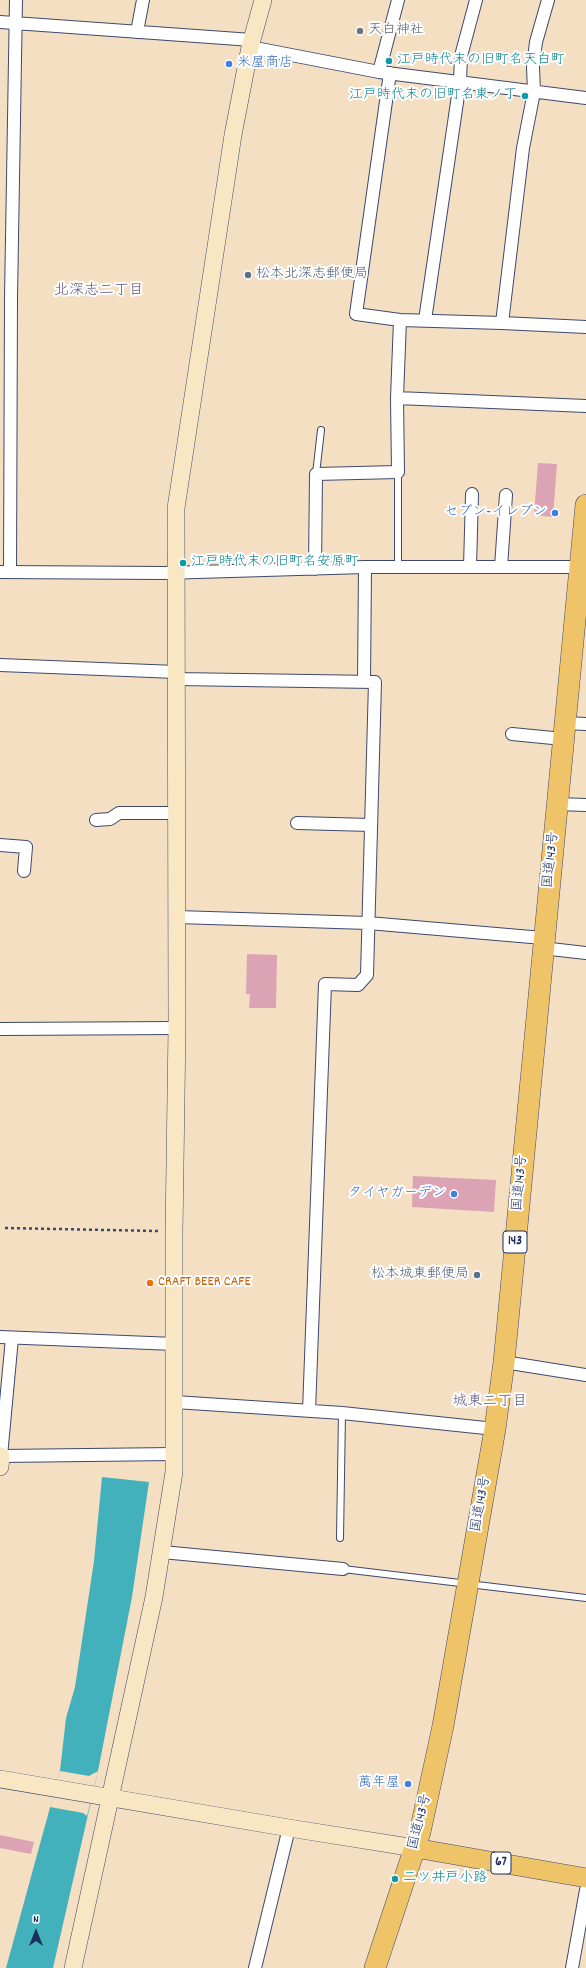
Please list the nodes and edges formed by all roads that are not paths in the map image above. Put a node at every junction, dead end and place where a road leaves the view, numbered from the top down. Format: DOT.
graph roads {
  1 [pos="16,0"];
  2 [pos="143,0"];
  3 [pos="263,0"];
  4 [pos="398,0"];
  5 [pos="476,0"];
  6 [pos="548,0"];
  7 [pos="0,22"];
  8 [pos="16,23"];
  9 [pos="137,32"];
  10 [pos="251,44"];
  11 [pos="385,72"];
  12 [pos="460,82"];
  13 [pos="534,92"];
  14 [pos="586,98"];
  15 [pos="400,320"];
  16 [pos="425,320"];
  17 [pos="502,323"];
  18 [pos="586,327"];
  19 [pos="397,398"];
  20 [pos="586,406"];
  21 [pos="321,430"];
  22 [pos="398,472"];
  23 [pos="316,474"];
  24 [pos="472,494"];
  25 [pos="506,495"];
  26 [pos="586,505"];
  27 [pos="366,567"];
  28 [pos="398,567"];
  29 [pos="470,567"];
  30 [pos="501,567"];
  31 [pos="580,567"];
  32 [pos="315,569"];
  33 [pos="5,572"];
  34 [pos="174,572"];
  35 [pos="579,641"];
  36 [pos="0,665"];
  37 [pos="176,676"];
  38 [pos="364,682"];
  39 [pos="586,724"];
  40 [pos="564,731"];
  41 [pos="512,734"];
  42 [pos="558,804"];
  43 [pos="586,805"];
  44 [pos="177,813"];
  45 [pos="96,820"];
  46 [pos="297,823"];
  47 [pos="371,825"];
  48 [pos="0,845"];
  49 [pos="24,871"];
  50 [pos="177,918"];
  51 [pos="368,923"];
  52 [pos="543,943"];
  53 [pos="586,953"];
  54 [pos="177,1028"];
  55 [pos="0,1029"];
  56 [pos="6,1338"];
  57 [pos="174,1344"];
  58 [pos="504,1362"];
  59 [pos="586,1375"];
  60 [pos="174,1402"];
  61 [pos="309,1411"];
  62 [pos="342,1413"];
  63 [pos="494,1429"];
  64 [pos="174,1454"];
  65 [pos="0,1460"];
  66 [pos="340,1538"];
  67 [pos="162,1552"];
  68 [pos="343,1569"];
  69 [pos="468,1584"];
  70 [pos="586,1598"];
  71 [pos="0,1779"];
  72 [pos="111,1798"];
  73 [pos="289,1828"];
  74 [pos="415,1848"];
  75 [pos="586,1878"];
  76 [pos="586,1890"];
  77 [pos="73,1968"];
  78 [pos="255,1968"];
  79 [pos="375,1968"];
  80 [pos="572,1968"];
  1 -- 8 [label="street"];
  2 -- 9 [label="street"];
  3 -- 10 [label="street"];
  4 -- 11 [label="street"];
  5 -- 12 [label="street"];
  6 -- 13 [label="street"];
  7 -- 8 [label="street"];
  8 -- 9 [label="street"];
  8 -- 33 [label="street"];
  9 -- 10 [label="street"];
  10 -- 11 [label="street"];
  10 -- 34 [label="street"];
  11 -- 12 [label="street"];
  11 -- 15 [label="street"];
  12 -- 13 [label="street"];
  12 -- 16 [label="street"];
  13 -- 14 [label="street"];
  13 -- 17 [label="street"];
  15 -- 16 [label="street"];
  15 -- 19 [label="street"];
  16 -- 17 [label="street"];
  17 -- 18 [label="street"];
  19 -- 20 [label="street"];
  19 -- 22 [label="street"];
  21 -- 23 [label="lane"];
  22 -- 23 [label="street"];
  22 -- 28 [label="lane"];
  23 -- 32 [label="street"];
  24 -- 29 [label="street"];
  25 -- 30 [label="street"];
  26 -- 31 [label="highway, 国道143号 / 143"];
  27 -- 28 [label="street"];
  27 -- 32 [label="street"];
  27 -- 38 [label="street"];
  28 -- 29 [label="street"];
  29 -- 30 [label="street"];
  30 -- 31 [label="street"];
  31 -- 35 [label="highway, 国道143号 / 143"];
  32 -- 34 [label="street"];
  33 -- 34 [label="street"];
  34 -- 37 [label="street"];
  35 -- 40 [label="highway, 国道143号 / 143"];
  36 -- 37 [label="street"];
  37 -- 38 [label="street"];
  37 -- 44 [label="street"];
  38 -- 47 [label="street"];
  39 -- 40 [label="street"];
  40 -- 41 [label="street"];
  40 -- 42 [label="highway, 国道143号 / 143"];
  42 -- 43 [label="street"];
  42 -- 52 [label="highway, 国道143号 / 143"];
  44 -- 45 [label="street"];
  44 -- 50 [label="street"];
  46 -- 47 [label="street"];
  47 -- 51 [label="street"];
  48 -- 49 [label="street"];
  50 -- 51 [label="street"];
  50 -- 54 [label="street"];
  51 -- 52 [label="street"];
  51 -- 61 [label="street"];
  52 -- 53 [label="street"];
  52 -- 58 [label="highway, 国道143号 / 143"];
  54 -- 55 [label="street"];
  54 -- 57 [label="street"];
  56 -- 57 [label="street"];
  56 -- 65 [label="street"];
  57 -- 60 [label="street"];
  58 -- 59 [label="street"];
  58 -- 63 [label="highway, 国道143号 / 143"];
  60 -- 61 [label="street"];
  60 -- 64 [label="street"];
  61 -- 62 [label="street"];
  62 -- 63 [label="street"];
  62 -- 66 [label="lane"];
  63 -- 69 [label="highway, 国道143号 / 143"];
  64 -- 65 [label="street"];
  64 -- 67 [label="street"];
  67 -- 68 [label="street"];
  67 -- 72 [label="street"];
  68 -- 69 [label="lane"];
  69 -- 70 [label="lane"];
  69 -- 74 [label="highway, 国道143号 / 143"];
  71 -- 72 [label="street"];
  72 -- 73 [label="street"];
  72 -- 77 [label="street"];
  73 -- 74 [label="street"];
  73 -- 78 [label="street"];
  74 -- 75 [label="main road, 67"];
  74 -- 79 [label="highway, 国道143号 / 143"];
  76 -- 80 [label="street"];
}
